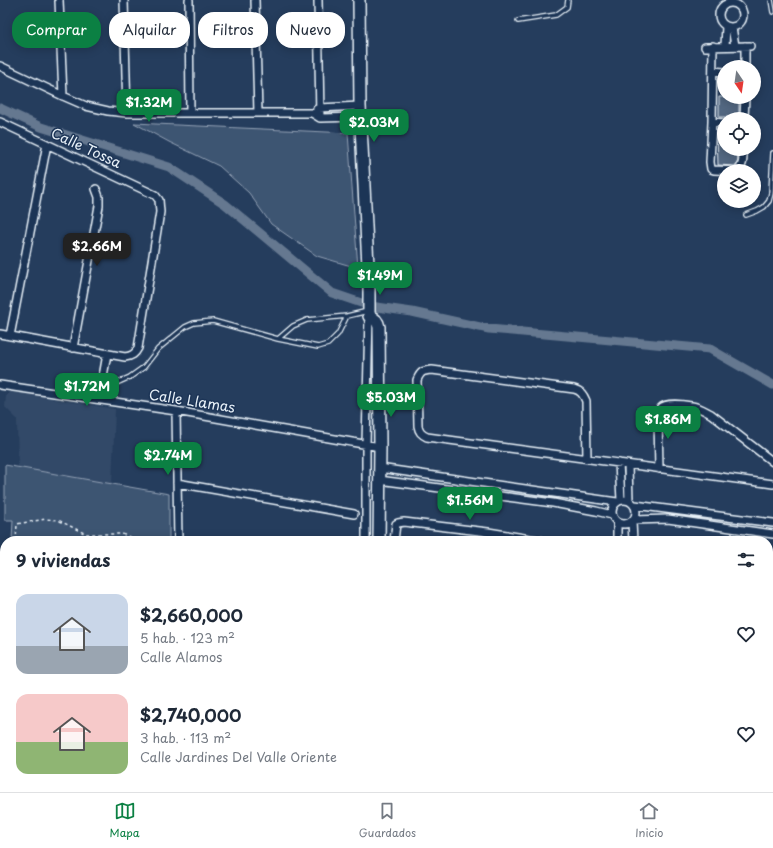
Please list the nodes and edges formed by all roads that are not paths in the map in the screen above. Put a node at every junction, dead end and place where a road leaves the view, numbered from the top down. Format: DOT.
graph roads {
  1 [pos="59,0"];
  2 [pos="124,0"];
  3 [pos="189,0"];
  4 [pos="255,0"];
  5 [pos="318,0"];
  6 [pos="359,0"];
  7 [pos="568,0"];
  8 [pos="771,0"];
  9 [pos="734,2"];
  10 [pos="773,12"];
  11 [pos="518,22"];
  12 [pos="729,27"];
  13 [pos="713,46"];
  14 [pos="725,46"];
  15 [pos="735,46"];
  16 [pos="705,47"];
  17 [pos="746,60"];
  18 [pos="0,66"];
  19 [pos="713,71"];
  20 [pos="717,71"];
  21 [pos="63,96"];
  22 [pos="320,108"];
  23 [pos="361,112"];
  24 [pos="127,113"];
  25 [pos="190,113"];
  26 [pos="258,113"];
  27 [pos="312,113"];
  28 [pos="320,118"];
  29 [pos="0,122"];
  30 [pos="712,122"];
  31 [pos="717,122"];
  32 [pos="47,144"];
  33 [pos="773,153"];
  34 [pos="743,156"];
  35 [pos="96,189"];
  36 [pos="746,215"];
  37 [pos="369,311"];
  38 [pos="347,316"];
  39 [pos="0,334"];
  40 [pos="10,336"];
  41 [pos="278,339"];
  42 [pos="73,348"];
  43 [pos="107,354"];
  44 [pos="0,385"];
  45 [pos="100,390"];
  46 [pos="99,399"];
  47 [pos="176,411"];
  48 [pos="366,444"];
  49 [pos="380,447"];
  50 [pos="587,459"];
  51 [pos="773,462"];
  52 [pos="619,463"];
  53 [pos="628,465"];
  54 [pos="380,468"];
  55 [pos="659,469"];
  56 [pos="379,480"];
  57 [pos="177,483"];
  58 [pos="773,484"];
  59 [pos="501,485"];
  60 [pos="499,497"];
  61 [pos="626,502"];
  62 [pos="354,514"];
  63 [pos="612,515"];
  64 [pos="633,521"];
  65 [pos="617,522"];
  66 [pos="773,523"];
  67 [pos="488,532"];
  68 [pos="773,534"];
  69 [pos="178,536"];
  70 [pos="366,536"];
  71 [pos="379,536"];
  72 [pos="395,536"];
  73 [pos="488,536"];
  74 [pos="512,536"];
  75 [pos="618,536"];
  76 [pos="633,536"];
  1 -- 21 [label="street"];
  2 -- 24 [label="street"];
  3 -- 25 [label="street"];
  4 -- 26 [label="street"];
  5 -- 22 [label="street"];
  6 -- 23 [label="street"];
  7 -- 11 [label="lane"];
  8 -- 10 [label="lane"];
  9 -- 12 [label="street"];
  9 -- 12 [label="street"];
  12 -- 14 [label="street"];
  12 -- 15 [label="street"];
  13 -- 14 [label="street"];
  13 -- 16 [label="street"];
  13 -- 19 [label="street"];
  14 -- 15 [label="street"];
  15 -- 17 [label="street"];
  18 -- 21 [label="street"];
  19 -- 20 [label="street"];
  19 -- 30 [label="street"];
  21 -- 24 [label="street"];
  22 -- 23 [label="street"];
  22 -- 27 [label="street"];
  22 -- 28 [label="street"];
  23 -- 28 [label="street"];
  23 -- 37 [label="street"];
  24 -- 25 [label="street"];
  25 -- 26 [label="street"];
  26 -- 27 [label="street"];
  27 -- 28 [label="street"];
  29 -- 32 [label="street, Calle Tossa"];
  30 -- 31 [label="street"];
  30 -- 34 [label="street"];
  32 -- 40 [label="street"];
  32 -- 43 [label="street, Calle Tossa"];
  33 -- 36 [label="lane"];
  35 -- 42 [label="street"];
  37 -- 38 [label="lane"];
  37 -- 48 [label="street"];
  37 -- 49 [label="street"];
  38 -- 41 [label="lane"];
  38 -- 41 [label="lane"];
  39 -- 40 [label="street"];
  40 -- 42 [label="street"];
  41 -- 45 [label="lane"];
  42 -- 43 [label="street"];
  43 -- 45 [label="street"];
  44 -- 46 [label="street, Calle Llamas"];
  45 -- 46 [label="street"];
  46 -- 47 [label="street, Calle Llamas"];
  47 -- 48 [label="street, Calle Llamas"];
  47 -- 57 [label="street"];
  48 -- 49 [label="street, Calle Llamas"];
  48 -- 70 [label="street"];
  49 -- 54 [label="street"];
  50 -- 50 [label="street"];
  50 -- 52 [label="street"];
  51 -- 55 [label="street"];
  52 -- 53 [label="street"];
  52 -- 61 [label="street"];
  53 -- 55 [label="street"];
  53 -- 61 [label="street"];
  54 -- 56 [label="street"];
  54 -- 59 [label="street"];
  55 -- 58 [label="street"];
  56 -- 60 [label="street"];
  56 -- 71 [label="street"];
  57 -- 62 [label="street"];
  57 -- 69 [label="street"];
  59 -- 60 [label="street"];
  59 -- 61 [label="street"];
  60 -- 63 [label="street"];
  61 -- 63 [label="street"];
  61 -- 64 [label="street"];
  61 -- 66 [label="street"];
  63 -- 65 [label="street"];
  64 -- 65 [label="street"];
  64 -- 68 [label="street"];
  64 -- 76 [label="street"];
  65 -- 75 [label="street"];
  67 -- 72 [label="street"];
  67 -- 73 [label="street"];
  67 -- 74 [label="street"];
}
